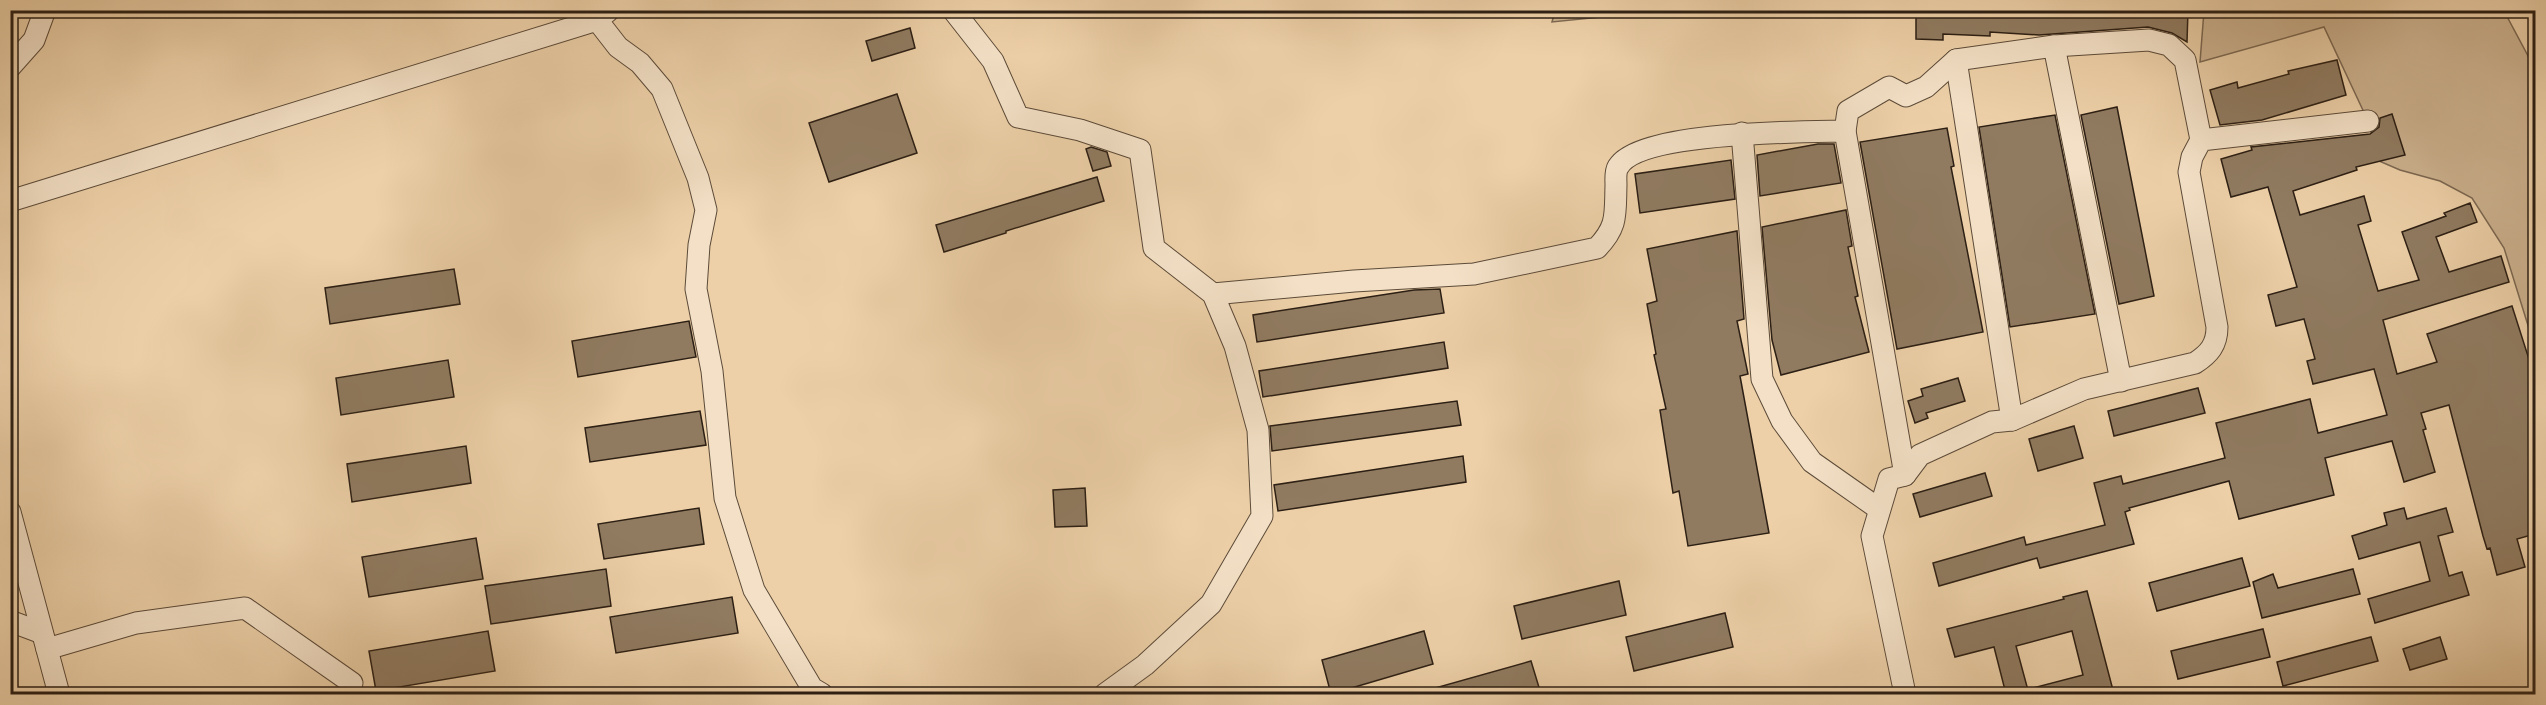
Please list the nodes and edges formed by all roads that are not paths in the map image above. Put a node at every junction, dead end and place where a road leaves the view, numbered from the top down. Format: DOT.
graph roads {
  1 [pos="45,10"];
  2 [pos="952,10"];
  3 [pos="603,15"];
  4 [pos="2054,46"];
  5 [pos="1956,60"];
  6 [pos="10,67"];
  7 [pos="2368,121"];
  8 [pos="1845,131"];
  9 [pos="1742,133"];
  10 [pos="2201,140"];
  11 [pos="10,201"];
  12 [pos="1213,294"];
  13 [pos="2121,381"];
  14 [pos="2012,420"];
  15 [pos="1905,475"];
  16 [pos="1879,509"];
  17 [pos="10,512"];
  18 [pos="10,621"];
  19 [pos="44,641"];
  20 [pos="352,683"];
  21 [pos="59,694"];
  22 [pos="822,694"];
  23 [pos="1105,694"];
  24 [pos="1905,694"];
  1 -- 6 [label="street"];
  2 -- 12 [label="street"];
  3 -- 11 [label="street"];
  3 -- 22 [label="street"];
  4 -- 5 [label="street"];
  4 -- 10 [label="street"];
  4 -- 13 [label="street"];
  5 -- 8 [label="street"];
  5 -- 14 [label="street"];
  7 -- 10 [label="street"];
  8 -- 9 [label="street"];
  8 -- 15 [label="street"];
  9 -- 12 [label="street"];
  9 -- 16 [label="street"];
  10 -- 13 [label="street"];
  12 -- 23 [label="street"];
  13 -- 14 [label="street"];
  14 -- 15 [label="street"];
  15 -- 16 [label="street"];
  16 -- 24 [label="street"];
  17 -- 19 [label="street"];
  18 -- 19 [label="street"];
  19 -- 20 [label="street"];
  19 -- 21 [label="street"];
}
